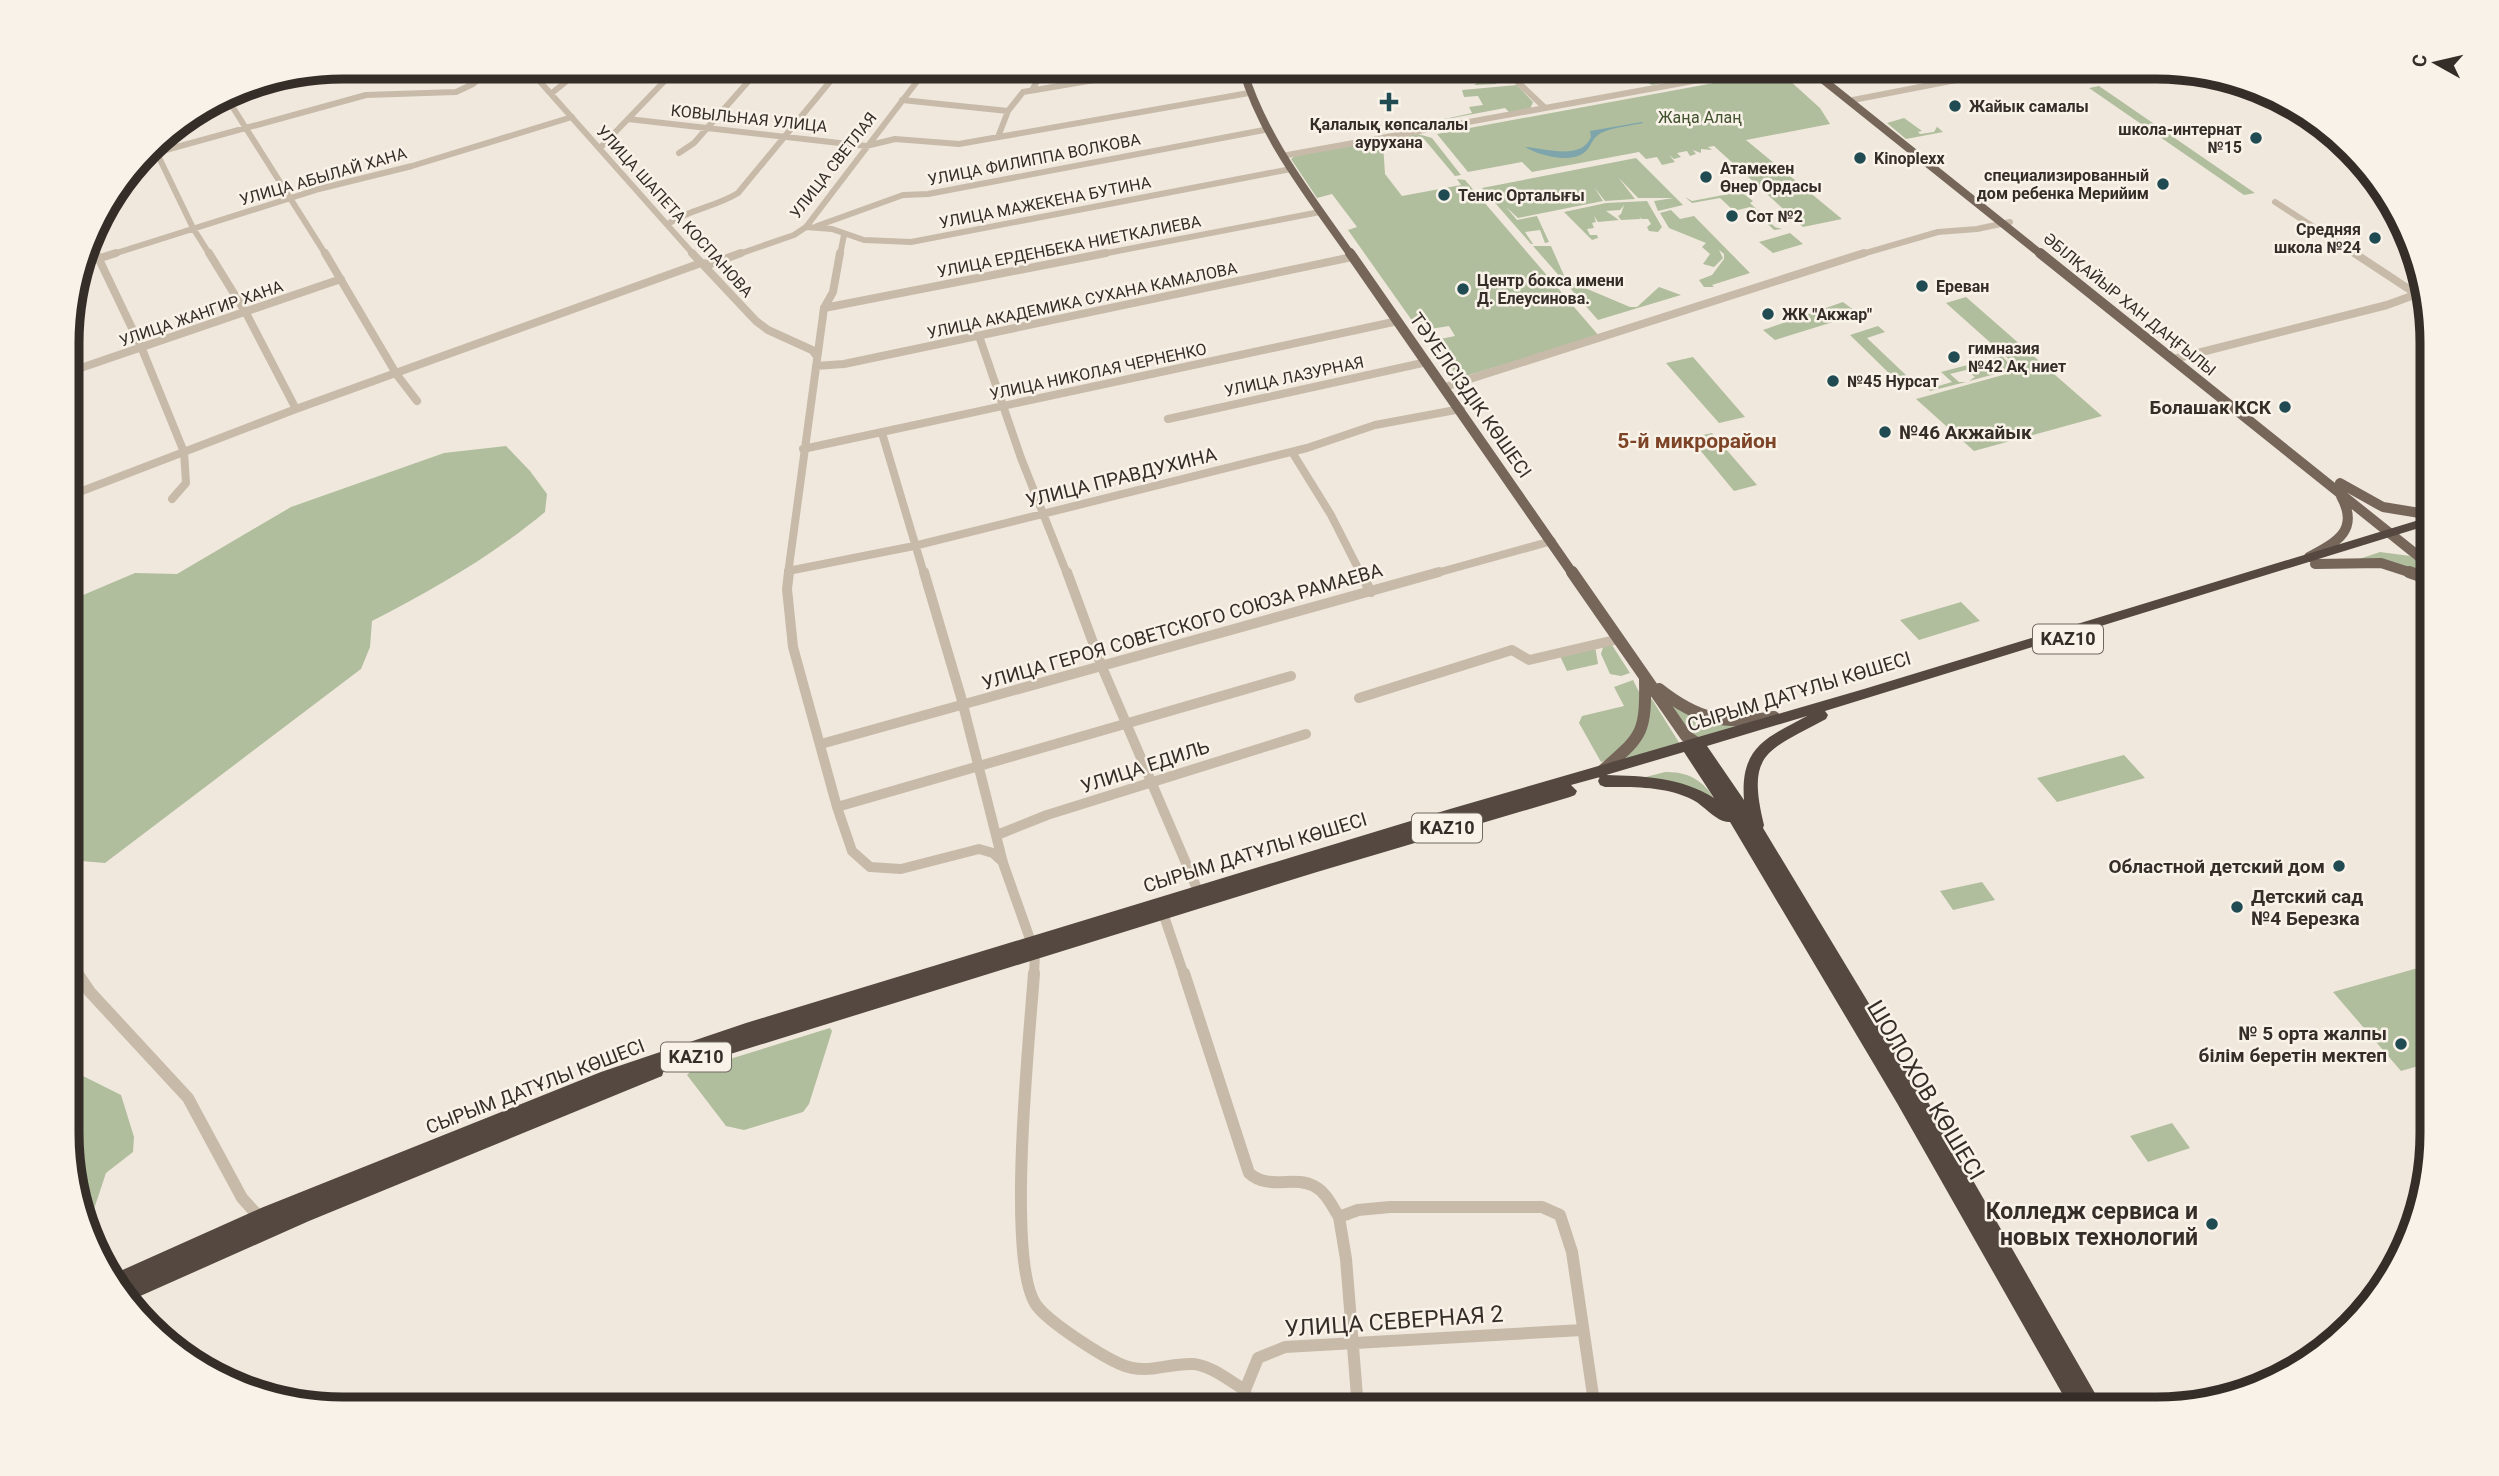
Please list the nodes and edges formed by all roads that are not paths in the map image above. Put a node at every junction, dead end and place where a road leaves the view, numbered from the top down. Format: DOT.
graph roads {
  1 [pos="480,79"];
  2 [pos="539,79"];
  3 [pos="569,79"];
  4 [pos="666,79"];
  5 [pos="749,79"];
  6 [pos="831,79"];
  7 [pos="916,79"];
  8 [pos="1038,79"];
  9 [pos="1096,79"];
  10 [pos="1245,79"];
  11 [pos="1515,79"];
  12 [pos="1700,79"];
  13 [pos="1825,79"];
  14 [pos="1957,79"];
  15 [pos="1032,90"];
  16 [pos="552,93"];
  17 [pos="1249,93"];
  18 [pos="902,100"];
  19 [pos="1851,100"];
  20 [pos="230,104"];
  21 [pos="1545,108"];
  22 [pos="1008,111"];
  23 [pos="572,117"];
  24 [pos="628,119"];
  25 [pos="705,127"];
  26 [pos="245,128"];
  27 [pos="1264,130"];
  28 [pos="784,136"];
  29 [pos="998,137"];
  30 [pos="166,146"];
  31 [pos="866,146"];
  32 [pos="600,148"];
  33 [pos="679,153"];
  34 [pos="158,155"];
  35 [pos="1282,156"];
  36 [pos="1291,169"];
  37 [pos="289,198"];
  38 [pos="2275,202"];
  39 [pos="1320,212"];
  40 [pos="2007,223"];
  41 [pos="668,224"];
  42 [pos="810,227"];
  43 [pos="193,229"];
  44 [pos="844,235"];
  45 [pos="95,254"];
  46 [pos="1352,257"];
  47 [pos="97,259"];
  48 [pos="92,261"];
  49 [pos="701,263"];
  50 [pos="341,279"];
  51 [pos="2416,294"];
  52 [pos="2416,295"];
  53 [pos="824,308"];
  54 [pos="246,313"];
  55 [pos="1398,321"];
  56 [pos="979,336"];
  57 [pos="142,349"];
  58 [pos="2177,358"];
  59 [pos="816,360"];
  60 [pos="1427,362"];
  61 [pos="79,369"];
  62 [pos="397,374"];
  63 [pos="1445,387"];
  64 [pos="416,401"];
  65 [pos="1003,405"];
  66 [pos="1461,409"];
  67 [pos="296,410"];
  68 [pos="1168,419"];
  69 [pos="882,433"];
  70 [pos="803,449"];
  71 [pos="184,452"];
  72 [pos="1292,452"];
  73 [pos="2333,482"];
  74 [pos="79,491"];
  75 [pos="172,499"];
  76 [pos="1045,512"];
  77 [pos="2420,515"];
  78 [pos="2420,524"];
  79 [pos="2420,532"];
  80 [pos="2399,535"];
  81 [pos="1552,541"];
  82 [pos="914,546"];
  83 [pos="2420,549"];
  84 [pos="2420,555"];
  85 [pos="2312,561"];
  86 [pos="788,571"];
  87 [pos="2420,576"];
  88 [pos="1371,592"];
  89 [pos="1619,639"];
  90 [pos="1102,667"];
  91 [pos="1291,676"];
  92 [pos="1645,677"];
  93 [pos="1359,698"];
  94 [pos="961,706"];
  95 [pos="1818,712"];
  96 [pos="1127,723"];
  97 [pos="1306,734"];
  98 [pos="821,744"];
  99 [pos="1694,747"];
  100 [pos="977,767"];
  101 [pos="1603,776"];
  102 [pos="1153,781"];
  103 [pos="836,807"];
  104 [pos="996,835"];
  105 [pos="1757,841"];
  106 [pos="1003,863"];
  107 [pos="1201,897"];
  108 [pos="1162,908"];
  109 [pos="1033,948"];
  110 [pos="79,975"];
  111 [pos="1339,1217"];
  112 [pos="263,1224"];
  113 [pos="123,1280"];
  114 [pos="131,1291"];
  115 [pos="1582,1330"];
  116 [pos="1354,1342"];
  117 [pos="1244,1390"];
  118 [pos="1245,1397"];
  119 [pos="1357,1397"];
  120 [pos="1594,1397"];
  121 [pos="2075,1397"];
  122 [pos="2087,1397"];
  1 -- 26 [label="street"];
  2 -- 16 [label="street, УЛИЦА ШАПЕТА КОСПАНОВА"];
  3 -- 16 [label="street"];
  4 -- 24 [label="street"];
  5 -- 25 [label="street"];
  6 -- 28 [label="street"];
  7 -- 18 [label="street, УЛИЦА СВЕТЛАЯ"];
  8 -- 15 [label="street"];
  9 -- 15 [label="street"];
  10 -- 17 [label="main road, ТӘУЕЛСІЗДІК КӨШЕСІ"];
  11 -- 21 [label="street"];
  12 -- 21 [label="street"];
  13 -- 19 [label="main road, ӘБІЛҚАЙЫР ХАН ДАҢҒЫЛЫ"];
  14 -- 19 [label="street"];
  15 -- 22 [label="street"];
  16 -- 23 [label="street, УЛИЦА ШАПЕТА КОСПАНОВА"];
  17 -- 27 [label="main road, ТӘУЕЛСІЗДІК КӨШЕСІ"];
  17 -- 29 [label="street, КОВЫЛЬНАЯ УЛИЦА"];
  18 -- 22 [label="street"];
  18 -- 31 [label="street, УЛИЦА СВЕТЛАЯ"];
  19 -- 40 [label="main road, ӘБІЛҚАЙЫР ХАН ДАҢҒЫЛЫ"];
  20 -- 26 [label="street"];
  21 -- 35 [label="street"];
  22 -- 29 [label="street"];
  23 -- 32 [label="street, УЛИЦА ШАПЕТА КОСПАНОВА"];
  23 -- 37 [label="street, УЛИЦА АБЫЛАЙ ХАНА"];
  24 -- 25 [label="street, КОВЫЛЬНАЯ УЛИЦА"];
  24 -- 32 [label="street"];
  25 -- 28 [label="street, КОВЫЛЬНАЯ УЛИЦА"];
  25 -- 33 [label="street"];
  26 -- 30 [label="street"];
  26 -- 37 [label="street"];
  27 -- 35 [label="main road, ТӘУЕЛСІЗДІК КӨШЕСІ"];
  27 -- 42 [label="street, УЛИЦА ФИЛИППА ВОЛКОВА"];
  28 -- 31 [label="street, КОВЫЛЬНАЯ УЛИЦА"];
  28 -- 41 [label="street"];
  29 -- 31 [label="street, КОВЫЛЬНАЯ УЛИЦА"];
  31 -- 42 [label="street, УЛИЦА СВЕТЛАЯ"];
  32 -- 41 [label="street, УЛИЦА ШАПЕТА КОСПАНОВА"];
  34 -- 43 [label="street"];
  35 -- 36 [label="main road, ТӘУЕЛСІЗДІК КӨШЕСІ"];
  36 -- 39 [label="main road, ТӘУЕЛСІЗДІК КӨШЕСІ"];
  36 -- 44 [label="street, УЛИЦА МАЖЕКЕНА БУТИНА"];
  37 -- 43 [label="street, УЛИЦА АБЫЛАЙ ХАНА"];
  37 -- 50 [label="street"];
  38 -- 51 [label="street"];
  39 -- 46 [label="main road, ТӘУЕЛСІЗДІК КӨШЕСІ"];
  39 -- 53 [label="street, УЛИЦА ЕРДЕНБЕКА НИЕТКАЛИЕВА"];
  40 -- 58 [label="main road, ӘБІЛҚАЙЫР ХАН ДАҢҒЫЛЫ"];
  40 -- 63 [label="street"];
  41 -- 49 [label="street, УЛИЦА ШАПЕТА КОСПАНОВА"];
  42 -- 44 [label="street, УЛИЦА МАЖЕКЕНА БУТИНА"];
  42 -- 49 [label="street, УЛИЦА СВЕТЛАЯ"];
  43 -- 47 [label="street, УЛИЦА АБЫЛАЙ ХАНА"];
  43 -- 54 [label="street"];
  44 -- 53 [label="street"];
  45 -- 47 [label="street"];
  46 -- 55 [label="main road, ТӘУЕЛСІЗДІК КӨШЕСІ"];
  46 -- 56 [label="street, УЛИЦА АКАДЕМИКА СУХАНА КАМАЛОВА"];
  47 -- 48 [label="street, УЛИЦА АБЫЛАЙ ХАНА"];
  47 -- 57 [label="street"];
  49 -- 59 [label="street, УЛИЦА ШАПЕТА КОСПАНОВА"];
  49 -- 62 [label="street, УЛИЦА СВЕТЛАЯ"];
  50 -- 54 [label="street, УЛИЦА ЖАНГИР ХАНА"];
  50 -- 62 [label="street"];
  52 -- 58 [label="street"];
  53 -- 59 [label="street"];
  54 -- 57 [label="street, УЛИЦА ЖАНГИР ХАНА"];
  54 -- 67 [label="street"];
  55 -- 60 [label="main road, ТӘУЕЛСІЗДІК КӨШЕСІ"];
  55 -- 65 [label="street, УЛИЦА НИКОЛАЯ ЧЕРНЕНКО"];
  56 -- 59 [label="street, УЛИЦА АКАДЕМИКА СУХАНА КАМАЛОВА"];
  56 -- 65 [label="street"];
  57 -- 61 [label="street, УЛИЦА ЖАНГИР ХАНА"];
  57 -- 71 [label="street"];
  58 -- 73 [label="main road, ӘБІЛҚАЙЫР ХАН ДАҢҒЫЛЫ"];
  59 -- 70 [label="street"];
  60 -- 63 [label="main road, ТӘУЕЛСІЗДІК КӨШЕСІ"];
  60 -- 68 [label="street, УЛИЦА ЛАЗУРНАЯ"];
  62 -- 64 [label="street"];
  62 -- 67 [label="street, УЛИЦА СВЕТЛАЯ"];
  63 -- 66 [label="main road, ТӘУЕЛСІЗДІК КӨШЕСІ"];
  65 -- 69 [label="street, УЛИЦА НИКОЛАЯ ЧЕРНЕНКО"];
  65 -- 76 [label="street"];
  66 -- 72 [label="street, УЛИЦА ПРАВДУХИНА"];
  66 -- 81 [label="main road, ТӘУЕЛСІЗДІК КӨШЕСІ"];
  67 -- 71 [label="street, УЛИЦА СВЕТЛАЯ"];
  69 -- 70 [label="street, УЛИЦА НИКОЛАЯ ЧЕРНЕНКО"];
  69 -- 82 [label="street"];
  70 -- 86 [label="street"];
  71 -- 74 [label="street, УЛИЦА СВЕТЛАЯ"];
  71 -- 75 [label="street"];
  72 -- 76 [label="street, УЛИЦА ПРАВДУХИНА"];
  72 -- 88 [label="street"];
  73 -- 77 [label="main road"];
  73 -- 80 [label="main road, ӘБІЛҚАЙЫР ХАН ДАҢҒЫЛЫ"];
  73 -- 85 [label="main road"];
  76 -- 82 [label="street, УЛИЦА ПРАВДУХИНА"];
  76 -- 90 [label="street"];
  78 -- 80 [label="highway, СЫРЫМ ДАТҰЛЫ КӨШЕСІ / KAZ10"];
  79 -- 80 [label="highway, СЫРЫМ ДАТҰЛЫ КӨШЕСІ / KAZ10"];
  80 -- 83 [label="main road, ӘБІЛҚАЙЫР ХАН ДАҢҒЫЛЫ"];
  80 -- 84 [label="main road, ӘБІЛҚАЙЫР ХАН ДАҢҒЫЛЫ"];
  80 -- 85 [label="highway, СЫРЫМ ДАТҰЛЫ КӨШЕСІ / KAZ10"];
  81 -- 88 [label="street, УЛИЦА ГЕРОЯ СОВЕТСКОГО СОЮЗА РАМАЕВА"];
  81 -- 89 [label="main road, ТӘУЕЛСІЗДІК КӨШЕСІ"];
  82 -- 86 [label="street, УЛИЦА ПРАВДУХИНА"];
  82 -- 94 [label="street"];
  85 -- 87 [label="main road"];
  85 -- 95 [label="highway, СЫРЫМ ДАТҰЛЫ КӨШЕСІ / KAZ10"];
  86 -- 98 [label="street"];
  88 -- 90 [label="street, УЛИЦА ГЕРОЯ СОВЕТСКОГО СОЮЗА РАМАЕВА"];
  89 -- 92 [label="main road, ТӘУЕЛСІЗДІК КӨШЕСІ"];
  89 -- 93 [label="street"];
  90 -- 94 [label="street, УЛИЦА ГЕРОЯ СОВЕТСКОГО СОЮЗА РАМАЕВА"];
  90 -- 96 [label="street"];
  91 -- 96 [label="street"];
  92 -- 95 [label="main road"];
  92 -- 99 [label="main road, ТӘУЕЛСІЗДІК КӨШЕСІ"];
  92 -- 101 [label="main road"];
  94 -- 98 [label="street, УЛИЦА ГЕРОЯ СОВЕТСКОГО СОЮЗА РАМАЕВА"];
  94 -- 100 [label="street"];
  95 -- 99 [label="highway, СЫРЫМ ДАТҰЛЫ КӨШЕСІ / KAZ10"];
  95 -- 105 [label="highway"];
  96 -- 100 [label="street"];
  96 -- 102 [label="street"];
  97 -- 102 [label="street, УЛИЦА ЕДИЛЬ"];
  98 -- 103 [label="street"];
  99 -- 101 [label="highway, СЫРЫМ ДАТҰЛЫ КӨШЕСІ / KAZ10"];
  99 -- 105 [label="highway"];
  100 -- 103 [label="street"];
  100 -- 104 [label="street"];
  101 -- 105 [label="highway"];
  101 -- 107 [label="highway, СЫРЫМ ДАТҰЛЫ КӨШЕСІ / KAZ10"];
  102 -- 104 [label="street, УЛИЦА ЕДИЛЬ"];
  102 -- 107 [label="street"];
  103 -- 106 [label="street"];
  104 -- 106 [label="street"];
  105 -- 121 [label="highway, ШОЛОХОВ КӨШЕСІ"];
  105 -- 122 [label="highway, ШОЛОХОВ КӨШЕСІ"];
  106 -- 109 [label="street"];
  107 -- 108 [label="highway, СЫРЫМ ДАТҰЛЫ КӨШЕСІ / KAZ10"];
  108 -- 109 [label="highway, СЫРЫМ ДАТҰЛЫ КӨШЕСІ / KAZ10"];
  108 -- 111 [label="street"];
  109 -- 112 [label="highway, СЫРЫМ ДАТҰЛЫ КӨШЕСІ / KAZ10"];
  109 -- 117 [label="street"];
  110 -- 112 [label="street"];
  111 -- 115 [label="street"];
  111 -- 116 [label="street"];
  112 -- 113 [label="highway, СЫРЫМ ДАТҰЛЫ КӨШЕСІ / KAZ10"];
  112 -- 114 [label="highway, СЫРЫМ ДАТҰЛЫ КӨШЕСІ / KAZ10"];
  115 -- 116 [label="street, УЛИЦА СЕВЕРНАЯ 2"];
  115 -- 120 [label="street"];
  116 -- 117 [label="street, УЛИЦА СЕВЕРНАЯ 2"];
  116 -- 119 [label="street"];
  117 -- 118 [label="street"];
}
